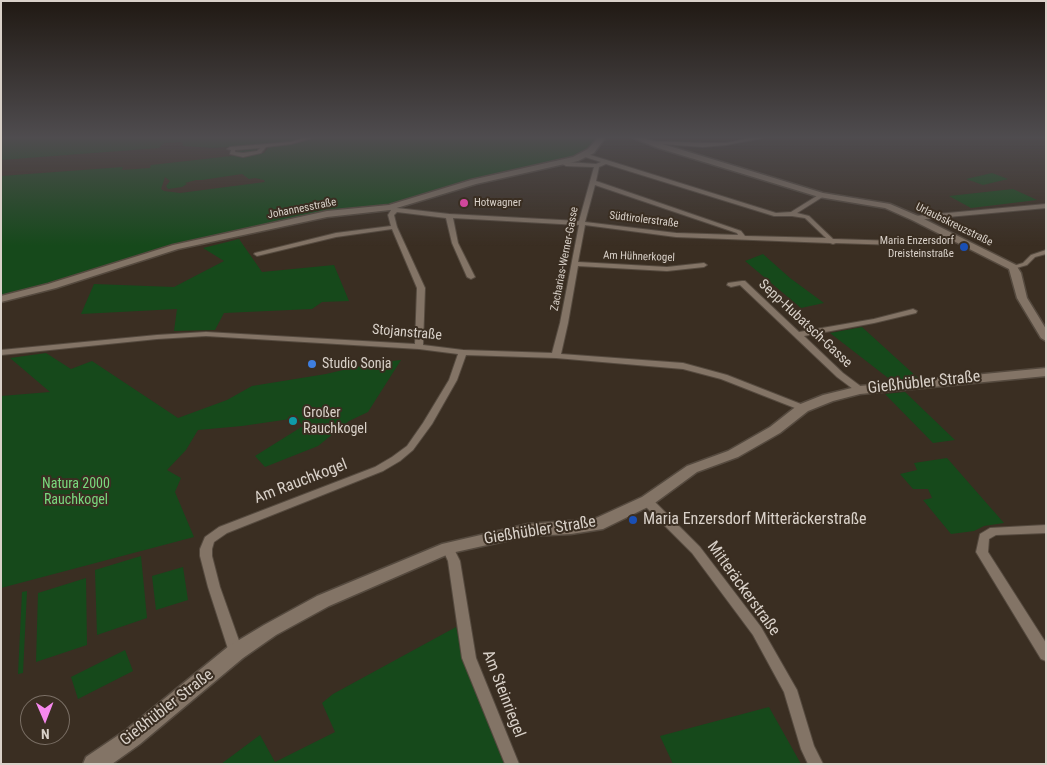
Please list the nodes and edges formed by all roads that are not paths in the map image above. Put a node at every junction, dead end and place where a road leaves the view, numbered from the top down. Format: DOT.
graph roads {
  1 [pos="511,174"];
  2 [pos="595,174"];
  3 [pos="643,174"];
  4 [pos="751,174"];
  5 [pos="593,182"];
  6 [pos="822,195"];
  7 [pos="1046,206"];
  8 [pos="393,209"];
  9 [pos="792,214"];
  10 [pos="449,216"];
  11 [pos="915,218"];
  12 [pos="582,223"];
  13 [pos="394,226"];
  14 [pos="742,237"];
  15 [pos="833,242"];
  16 [pos="898,243"];
  17 [pos="1046,252"];
  18 [pos="258,254"];
  19 [pos="574,264"];
  20 [pos="704,265"];
  21 [pos="1013,267"];
  22 [pos="471,276"];
  23 [pos="731,285"];
  24 [pos="1,299"];
  25 [pos="913,310"];
  26 [pos="798,335"];
  27 [pos="1046,338"];
  28 [pos="419,347"];
  29 [pos="463,352"];
  30 [pos="1,353"];
  31 [pos="556,356"];
  32 [pos="1046,372"];
  33 [pos="860,390"];
  34 [pos="804,408"];
  35 [pos="647,501"];
  36 [pos="1046,529"];
  37 [pos="448,548"];
  38 [pos="236,652"];
  39 [pos="1046,655"];
  40 [pos="94,764"];
  41 [pos="512,764"];
  42 [pos="816,764"];
  1 -- 8 [label="main road, Johannesstraße"];
  2 -- 5 [label="street, Zacharias-Werner-Gasse"];
  3 -- 9 [label="street"];
  4 -- 6 [label="street, Urlaubskreuzstraße"];
  5 -- 12 [label="street, Zacharias-Werner-Gasse"];
  5 -- 14 [label="street"];
  6 -- 9 [label="street"];
  6 -- 11 [label="street, Urlaubskreuzstraße"];
  7 -- 11 [label="street"];
  8 -- 10 [label="street, Südtirolerstraße"];
  8 -- 13 [label="street"];
  8 -- 24 [label="main road, Johannesstraße"];
  9 -- 15 [label="street"];
  10 -- 12 [label="street, Südtirolerstraße"];
  10 -- 22 [label="street"];
  11 -- 21 [label="street, Urlaubskreuzstraße"];
  12 -- 14 [label="street, Südtirolerstraße"];
  12 -- 19 [label="street, Zacharias-Werner-Gasse"];
  13 -- 18 [label="street"];
  13 -- 28 [label="street"];
  14 -- 15 [label="street, Südtirolerstraße"];
  15 -- 16 [label="street, Südtirolerstraße"];
  17 -- 21 [label="street"];
  19 -- 20 [label="street, Am Hühnerkogel"];
  19 -- 31 [label="street, Zacharias-Werner-Gasse"];
  21 -- 27 [label="street"];
  23 -- 26 [label="street, Sepp-Hubatsch-Gasse"];
  25 -- 26 [label="street"];
  26 -- 33 [label="street, Sepp-Hubatsch-Gasse"];
  28 -- 29 [label="street, Stojanstraße"];
  28 -- 30 [label="street, Stojanstraße"];
  29 -- 31 [label="street, Stojanstraße"];
  29 -- 38 [label="street, Am Rauchkogel"];
  31 -- 34 [label="street, Stojanstraße"];
  32 -- 33 [label="main road, Gießhübler Straße"];
  33 -- 34 [label="main road, Gießhübler Straße"];
  34 -- 35 [label="main road, Gießhübler Straße"];
  35 -- 37 [label="main road, Gießhübler Straße"];
  35 -- 42 [label="street, Mitteräckerstraße"];
  36 -- 39 [label="street"];
  37 -- 38 [label="main road, Gießhübler Straße"];
  37 -- 41 [label="street, Am Steinriegel"];
  38 -- 40 [label="main road, Gießhübler Straße"];
}
